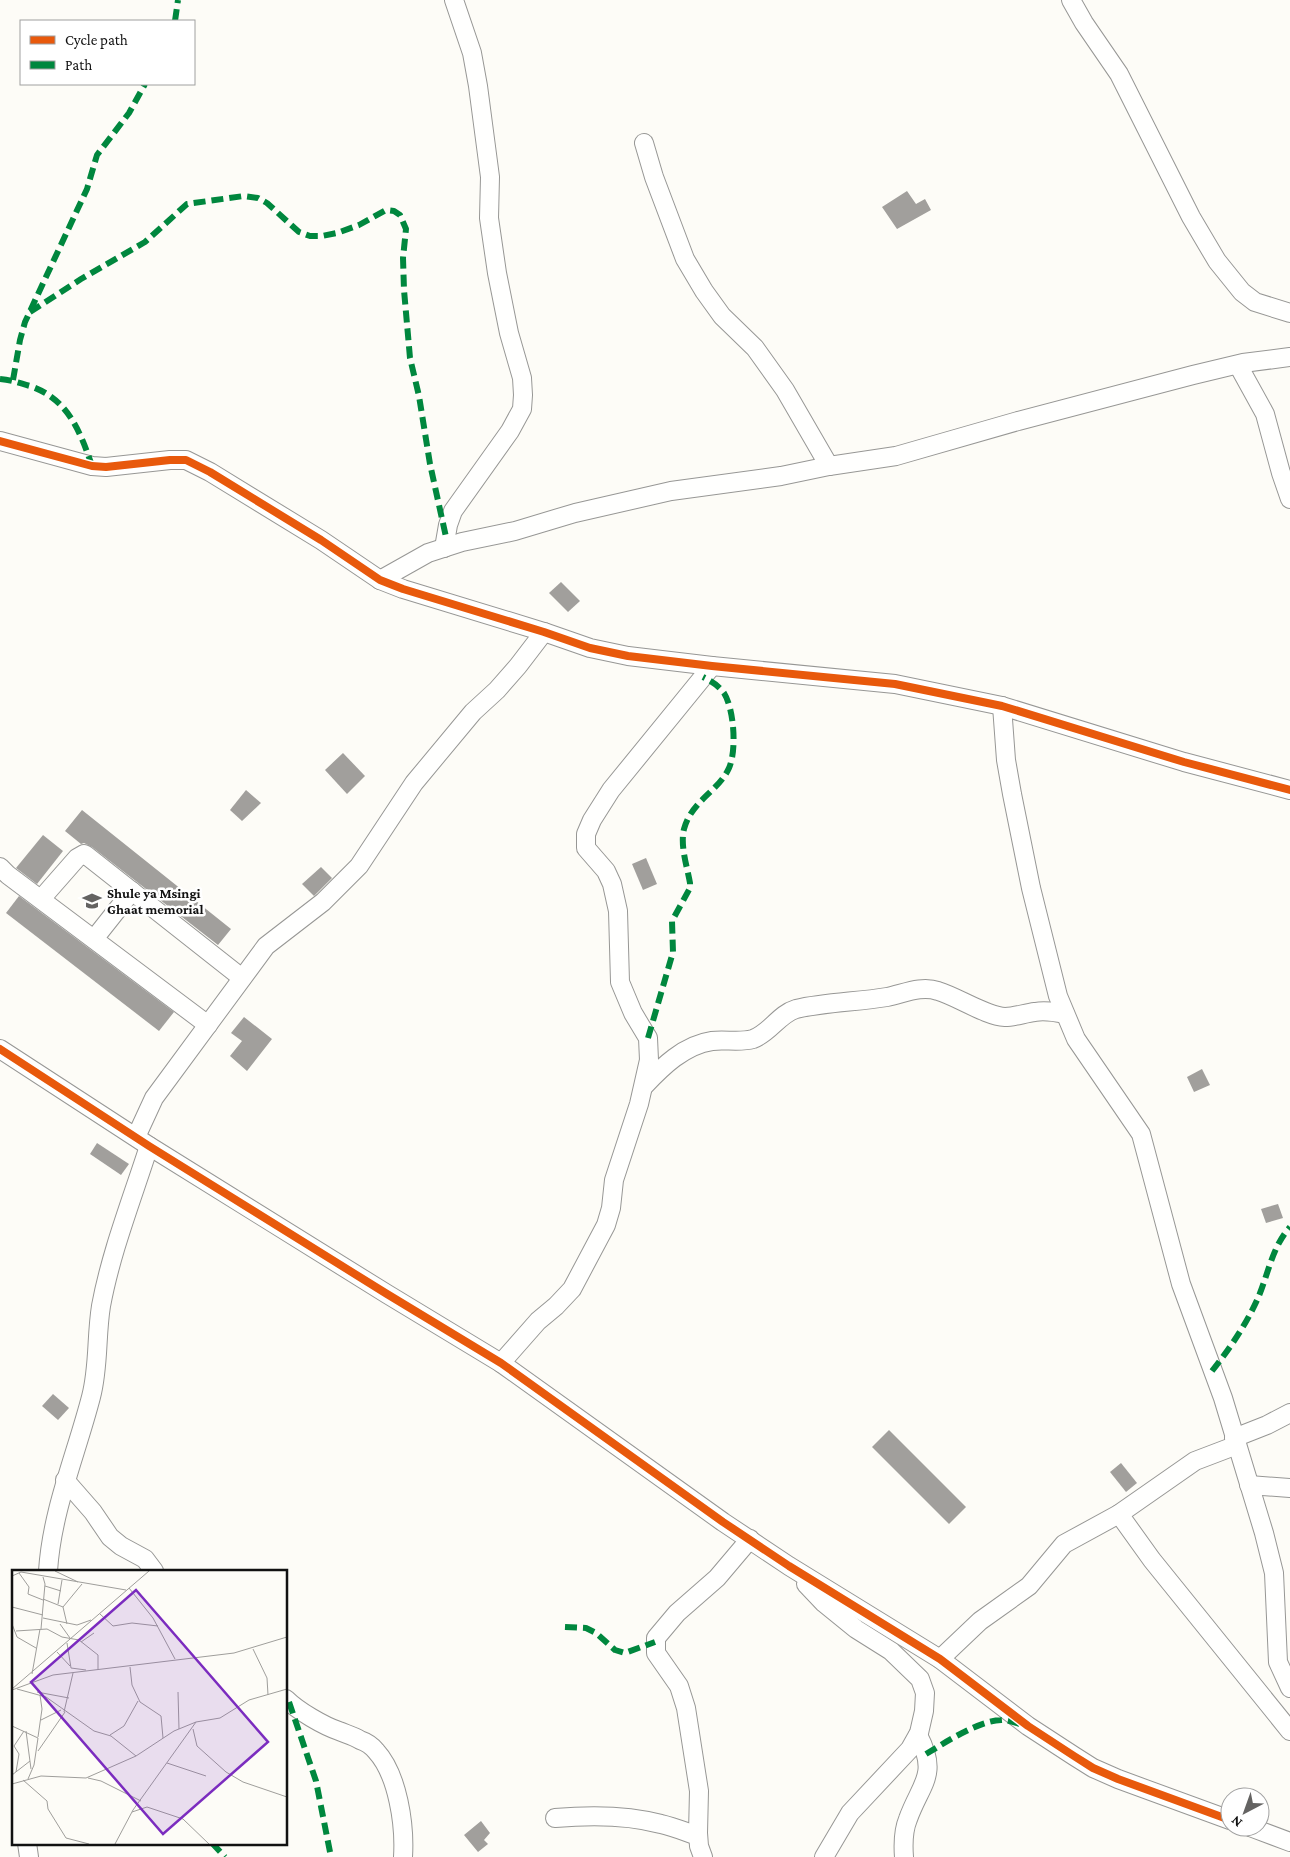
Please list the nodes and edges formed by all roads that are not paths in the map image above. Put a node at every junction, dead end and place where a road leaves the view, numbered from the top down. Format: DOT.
graph roads {
  1 [pos="454,0"];
  2 [pos="1071,0"];
  3 [pos="644,142"];
  4 [pos="1290,313"];
  5 [pos="1290,357"];
  6 [pos="1238,364"];
  7 [pos="0,441"];
  8 [pos="829,466"];
  9 [pos="1290,498"];
  10 [pos="444,548"];
  11 [pos="380,580"];
  12 [pos="544,632"];
  13 [pos="712,666"];
  14 [pos="1002,706"];
  15 [pos="1290,790"];
  16 [pos="0,867"];
  17 [pos="132,892"];
  18 [pos="41,899"];
  19 [pos="94,940"];
  20 [pos="242,978"];
  21 [pos="1065,1014"];
  22 [pos="208,1025"];
  23 [pos="0,1049"];
  24 [pos="644,1087"];
  25 [pos="142,1142"];
  26 [pos="500,1363"];
  27 [pos="1290,1414"];
  28 [pos="1235,1442"];
  29 [pos="65,1480"];
  30 [pos="1249,1485"];
  31 [pos="1290,1488"];
  32 [pos="1119,1514"];
  33 [pos="750,1539"];
  34 [pos="789,1566"];
  35 [pos="48,1570"];
  36 [pos="153,1570"];
  37 [pos="940,1658"];
  38 [pos="1290,1688"];
  39 [pos="288,1700"];
  40 [pos="1290,1731"];
  41 [pos="918,1735"];
  42 [pos="1220,1816"];
  43 [pos="555,1818"];
  44 [pos="1270,1834"];
  45 [pos="698,1836"];
  46 [pos="1290,1842"];
  47 [pos="27,1844"];
  48 [pos="29,1857"];
  49 [pos="403,1857"];
  50 [pos="702,1857"];
  51 [pos="824,1857"];
  52 [pos="904,1857"];
  1 -- 10 [label="street"];
  2 -- 4 [label="street"];
  3 -- 8 [label="street"];
  5 -- 6 [label="street"];
  6 -- 8 [label="street"];
  6 -- 9 [label="street"];
  7 -- 11 [label="street"];
  8 -- 10 [label="street"];
  10 -- 11 [label="street"];
  11 -- 12 [label="street"];
  12 -- 13 [label="street"];
  12 -- 20 [label="street"];
  13 -- 14 [label="street"];
  13 -- 24 [label="street"];
  14 -- 15 [label="street"];
  14 -- 21 [label="street"];
  16 -- 18 [label="street"];
  17 -- 18 [label="street"];
  17 -- 19 [label="street"];
  17 -- 20 [label="street"];
  18 -- 19 [label="street"];
  19 -- 22 [label="street"];
  20 -- 22 [label="street"];
  21 -- 24 [label="street"];
  21 -- 28 [label="street"];
  22 -- 25 [label="street"];
  23 -- 25 [label="street"];
  24 -- 26 [label="street"];
  25 -- 26 [label="street"];
  25 -- 29 [label="street"];
  26 -- 33 [label="street"];
  27 -- 28 [label="street"];
  28 -- 30 [label="street"];
  28 -- 32 [label="street"];
  29 -- 35 [label="street"];
  29 -- 36 [label="street"];
  30 -- 31 [label="street"];
  30 -- 38 [label="street"];
  32 -- 37 [label="street"];
  32 -- 40 [label="street"];
  33 -- 34 [label="street"];
  33 -- 45 [label="street"];
  34 -- 37 [label="street"];
  34 -- 41 [label="street"];
  37 -- 42 [label="street"];
  39 -- 49 [label="street"];
  41 -- 51 [label="street"];
  41 -- 52 [label="street"];
  43 -- 45 [label="street"];
  44 -- 46 [label="street"];
  45 -- 50 [label="street"];
  47 -- 48 [label="street"];
}
